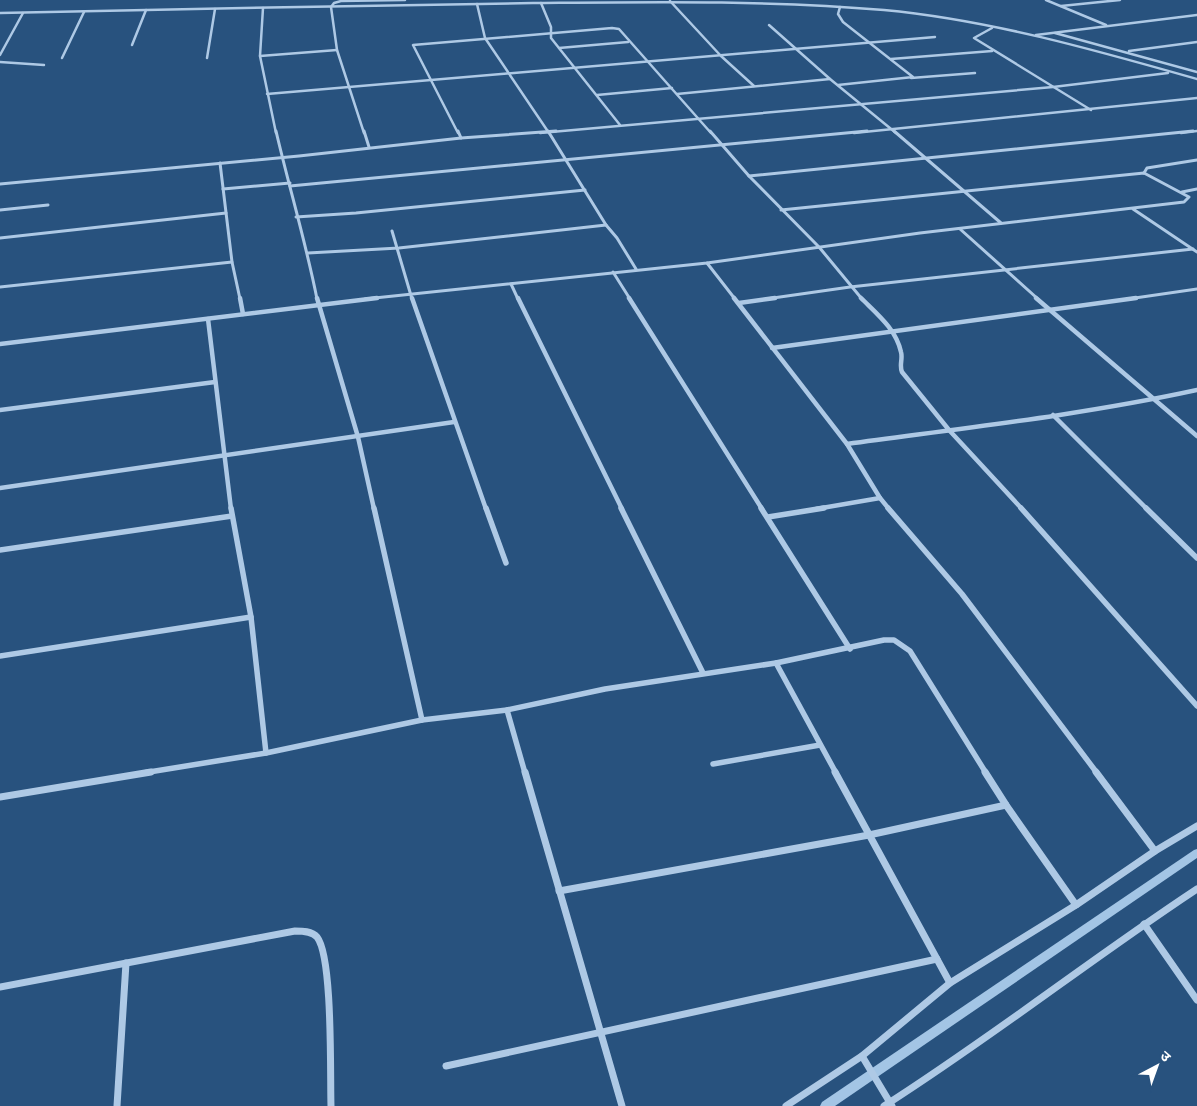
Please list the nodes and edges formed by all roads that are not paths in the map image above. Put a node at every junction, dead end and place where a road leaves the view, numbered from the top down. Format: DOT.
graph roads {
  1 [pos="334,0"];
  2 [pos="386,0"];
  3 [pos="405,0"];
  4 [pos="1046,0"];
  5 [pos="1120,0"];
  6 [pos="670,1"];
  7 [pos="338,2"];
  8 [pos="541,3"];
  9 [pos="477,4"];
  10 [pos="1061,6"];
  11 [pos="332,7"];
  12 [pos="840,7"];
  13 [pos="262,8"];
  14 [pos="214,9"];
  15 [pos="146,10"];
  16 [pos="84,12"];
  17 [pos="0,13"];
  18 [pos="24,13"];
  19 [pos="1197,15"];
  20 [pos="769,25"];
  21 [pos="1106,25"];
  22 [pos="992,28"];
  23 [pos="1052,32"];
  24 [pos="550,33"];
  25 [pos="1036,36"];
  26 [pos="935,37"];
  27 [pos="485,38"];
  28 [pos="628,42"];
  29 [pos="1197,42"];
  30 [pos="869,43"];
  31 [pos="132,45"];
  32 [pos="559,48"];
  33 [pos="798,49"];
  34 [pos="336,50"];
  35 [pos="993,50"];
  36 [pos="1126,52"];
  37 [pos="0,55"];
  38 [pos="260,56"];
  39 [pos="721,56"];
  40 [pos="62,58"];
  41 [pos="207,58"];
  42 [pos="890,59"];
  43 [pos="0,62"];
  44 [pos="647,62"];
  45 [pos="44,65"];
  46 [pos="576,68"];
  47 [pos="1171,72"];
  48 [pos="1197,72"];
  49 [pos="975,73"];
  50 [pos="509,74"];
  51 [pos="910,78"];
  52 [pos="830,79"];
  53 [pos="1197,79"];
  54 [pos="431,81"];
  55 [pos="838,85"];
  56 [pos="754,86"];
  57 [pos="350,87"];
  58 [pos="1053,87"];
  59 [pos="672,88"];
  60 [pos="267,94"];
  61 [pos="677,94"];
  62 [pos="597,95"];
  63 [pos="1197,98"];
  64 [pos="860,104"];
  65 [pos="1090,110"];
  66 [pos="698,118"];
  67 [pos="620,125"];
  68 [pos="892,129"];
  69 [pos="1197,131"];
  70 [pos="549,132"];
  71 [pos="461,138"];
  72 [pos="722,144"];
  73 [pos="369,147"];
  74 [pos="283,156"];
  75 [pos="928,159"];
  76 [pos="567,160"];
  77 [pos="1197,160"];
  78 [pos="220,162"];
  79 [pos="1144,173"];
  80 [pos="749,176"];
  81 [pos="0,184"];
  82 [pos="290,184"];
  83 [pos="223,188"];
  84 [pos="585,190"];
  85 [pos="1197,190"];
  86 [pos="965,192"];
  87 [pos="1181,192"];
  88 [pos="48,205"];
  89 [pos="1133,208"];
  90 [pos="0,210"];
  91 [pos="781,210"];
  92 [pos="226,213"];
  93 [pos="296,217"];
  94 [pos="1001,223"];
  95 [pos="606,225"];
  96 [pos="960,229"];
  97 [pos="392,231"];
  98 [pos="0,238"];
  99 [pos="819,247"];
  100 [pos="399,248"];
  101 [pos="1195,250"];
  102 [pos="308,254"];
  103 [pos="232,262"];
  104 [pos="707,263"];
  105 [pos="636,269"];
  106 [pos="1003,269"];
  107 [pos="613,272"];
  108 [pos="511,284"];
  109 [pos="0,287"];
  110 [pos="850,287"];
  111 [pos="1197,289"];
  112 [pos="410,294"];
  113 [pos="739,302"];
  114 [pos="318,304"];
  115 [pos="1052,310"];
  116 [pos="243,314"];
  117 [pos="208,319"];
  118 [pos="893,331"];
  119 [pos="0,344"];
  120 [pos="772,348"];
  121 [pos="215,382"];
  122 [pos="1197,390"];
  123 [pos="1155,399"];
  124 [pos="0,410"];
  125 [pos="1054,416"];
  126 [pos="454,422"];
  127 [pos="949,430"];
  128 [pos="1197,436"];
  129 [pos="358,437"];
  130 [pos="847,444"];
  131 [pos="223,454"];
  132 [pos="0,488"];
  133 [pos="880,498"];
  134 [pos="232,516"];
  135 [pos="768,518"];
  136 [pos="0,550"];
  137 [pos="1197,558"];
  138 [pos="506,563"];
  139 [pos="251,617"];
  140 [pos="850,648"];
  141 [pos="0,656"];
  142 [pos="776,663"];
  143 [pos="703,673"];
  144 [pos="1197,706"];
  145 [pos="507,710"];
  146 [pos="422,720"];
  147 [pos="820,745"];
  148 [pos="266,753"];
  149 [pos="713,764"];
  150 [pos="0,797"];
  151 [pos="1006,805"];
  152 [pos="1197,826"];
  153 [pos="869,835"];
  154 [pos="1155,851"];
  155 [pos="1197,888"];
  156 [pos="559,890"];
  157 [pos="1076,905"];
  158 [pos="1144,924"];
  159 [pos="937,959"];
  160 [pos="126,963"];
  161 [pos="950,984"];
  162 [pos="0,988"];
  163 [pos="1197,1000"];
  164 [pos="601,1032"];
  165 [pos="862,1056"];
  166 [pos="446,1066"];
  167 [pos="888,1105"];
  168 [pos="117,1106"];
  169 [pos="331,1106"];
  170 [pos="622,1106"];
  171 [pos="786,1106"];
  1 -- 7 [label="street"];
  2 -- 3 [label="street"];
  2 -- 7 [label="street"];
  4 -- 10 [label="street"];
  5 -- 10 [label="street"];
  6 -- 8 [label="street"];
  6 -- 12 [label="street"];
  6 -- 39 [label="street"];
  7 -- 11 [label="street"];
  8 -- 9 [label="street"];
  8 -- 24 [label="street"];
  9 -- 11 [label="street"];
  9 -- 27 [label="street"];
  10 -- 21 [label="street"];
  11 -- 13 [label="street"];
  11 -- 34 [label="street"];
  12 -- 22 [label="street"];
  12 -- 30 [label="street"];
  13 -- 14 [label="street"];
  13 -- 38 [label="street"];
  14 -- 15 [label="street"];
  14 -- 41 [label="street"];
  15 -- 16 [label="street"];
  15 -- 31 [label="street"];
  16 -- 18 [label="street"];
  16 -- 40 [label="street"];
  17 -- 18 [label="street"];
  18 -- 37 [label="street"];
  19 -- 21 [label="street"];
  20 -- 33 [label="street"];
  21 -- 23 [label="street"];
  22 -- 25 [label="street"];
  22 -- 35 [label="street"];
  23 -- 25 [label="street"];
  23 -- 36 [label="street"];
  24 -- 27 [label="street"];
  24 -- 28 [label="street"];
  24 -- 32 [label="street"];
  25 -- 47 [label="street"];
  26 -- 30 [label="street"];
  27 -- 50 [label="street"];
  27 -- 54 [label="street"];
  28 -- 32 [label="street"];
  28 -- 44 [label="street"];
  29 -- 36 [label="street"];
  30 -- 33 [label="street"];
  30 -- 42 [label="street"];
  32 -- 46 [label="street"];
  33 -- 39 [label="street"];
  33 -- 52 [label="street"];
  34 -- 38 [label="street"];
  34 -- 57 [label="street"];
  35 -- 42 [label="street"];
  35 -- 58 [label="street"];
  36 -- 48 [label="street"];
  38 -- 60 [label="street"];
  39 -- 44 [label="street"];
  39 -- 56 [label="street"];
  42 -- 51 [label="street"];
  43 -- 45 [label="street"];
  44 -- 46 [label="street"];
  44 -- 59 [label="street"];
  46 -- 50 [label="street"];
  46 -- 62 [label="street"];
  47 -- 53 [label="street"];
  47 -- 58 [label="street"];
  49 -- 51 [label="street"];
  50 -- 54 [label="street"];
  50 -- 70 [label="street"];
  51 -- 55 [label="street"];
  52 -- 55 [label="street"];
  52 -- 56 [label="street"];
  54 -- 57 [label="street"];
  54 -- 71 [label="street"];
  55 -- 64 [label="street"];
  56 -- 61 [label="street"];
  57 -- 60 [label="street"];
  57 -- 73 [label="street"];
  58 -- 64 [label="street"];
  58 -- 65 [label="street"];
  59 -- 61 [label="street"];
  59 -- 62 [label="street"];
  60 -- 74 [label="street"];
  61 -- 66 [label="street"];
  62 -- 67 [label="street"];
  63 -- 65 [label="street"];
  64 -- 66 [label="street"];
  64 -- 68 [label="street"];
  65 -- 68 [label="street"];
  66 -- 67 [label="street"];
  66 -- 72 [label="street"];
  67 -- 70 [label="street"];
  68 -- 72 [label="street"];
  68 -- 75 [label="street"];
  69 -- 75 [label="street"];
  70 -- 71 [label="street"];
  70 -- 76 [label="street"];
  71 -- 73 [label="street"];
  72 -- 76 [label="street"];
  72 -- 80 [label="street"];
  73 -- 74 [label="street"];
  74 -- 78 [label="street"];
  74 -- 82 [label="street"];
  75 -- 80 [label="street"];
  75 -- 86 [label="street"];
  76 -- 82 [label="street"];
  76 -- 84 [label="street"];
  77 -- 79 [label="street"];
  78 -- 81 [label="street"];
  78 -- 83 [label="street"];
  79 -- 86 [label="street"];
  79 -- 87 [label="street"];
  80 -- 91 [label="street"];
  82 -- 83 [label="street"];
  82 -- 93 [label="street"];
  83 -- 92 [label="street"];
  84 -- 93 [label="street"];
  84 -- 95 [label="street"];
  85 -- 87 [label="street"];
  86 -- 91 [label="street"];
  86 -- 94 [label="street"];
  87 -- 89 [label="street"];
  88 -- 90 [label="street"];
  89 -- 94 [label="street"];
  89 -- 101 [label="street"];
  91 -- 99 [label="street"];
  92 -- 98 [label="street"];
  92 -- 103 [label="street"];
  93 -- 102 [label="street"];
  94 -- 96 [label="street"];
  95 -- 100 [label="street"];
  95 -- 105 [label="street"];
  96 -- 99 [label="street"];
  96 -- 106 [label="street"];
  97 -- 100 [label="street"];
  99 -- 104 [label="street"];
  99 -- 110 [label="street"];
  100 -- 102 [label="street"];
  100 -- 112 [label="street"];
  101 -- 106 [label="street"];
  102 -- 114 [label="street"];
  103 -- 109 [label="street"];
  103 -- 116 [label="street"];
  104 -- 105 [label="street"];
  104 -- 113 [label="street"];
  105 -- 107 [label="street"];
  106 -- 110 [label="street"];
  106 -- 115 [label="street"];
  107 -- 108 [label="street"];
  107 -- 135 [label="street"];
  108 -- 112 [label="street"];
  108 -- 143 [label="street"];
  110 -- 113 [label="street"];
  110 -- 118 [label="street"];
  111 -- 115 [label="street"];
  112 -- 114 [label="street"];
  112 -- 126 [label="street"];
  113 -- 120 [label="street"];
  114 -- 116 [label="street"];
  114 -- 129 [label="street"];
  115 -- 118 [label="street"];
  115 -- 123 [label="street"];
  116 -- 117 [label="street"];
  117 -- 119 [label="street"];
  117 -- 121 [label="street"];
  118 -- 120 [label="street"];
  118 -- 127 [label="street"];
  120 -- 130 [label="street"];
  121 -- 124 [label="street"];
  121 -- 131 [label="street"];
  122 -- 123 [label="street"];
  123 -- 125 [label="street"];
  123 -- 128 [label="street"];
  125 -- 127 [label="street"];
  125 -- 137 [label="street"];
  126 -- 129 [label="street"];
  126 -- 138 [label="street"];
  127 -- 130 [label="street"];
  127 -- 144 [label="street"];
  129 -- 131 [label="street"];
  129 -- 146 [label="street"];
  130 -- 133 [label="street"];
  131 -- 132 [label="street"];
  131 -- 134 [label="street"];
  133 -- 135 [label="street"];
  133 -- 154 [label="street"];
  134 -- 136 [label="street"];
  134 -- 139 [label="street"];
  135 -- 140 [label="street"];
  139 -- 141 [label="street"];
  139 -- 148 [label="street"];
  140 -- 142 [label="street"];
  140 -- 151 [label="street"];
  142 -- 143 [label="street"];
  142 -- 147 [label="street"];
  143 -- 145 [label="street"];
  145 -- 146 [label="street"];
  145 -- 156 [label="street"];
  146 -- 148 [label="street"];
  147 -- 149 [label="street"];
  147 -- 153 [label="street"];
  148 -- 150 [label="street"];
  151 -- 153 [label="street"];
  151 -- 157 [label="street"];
  152 -- 154 [label="street"];
  153 -- 156 [label="street"];
  153 -- 159 [label="street"];
  154 -- 157 [label="street"];
  155 -- 158 [label="street"];
  156 -- 164 [label="street"];
  157 -- 161 [label="street"];
  158 -- 163 [label="street"];
  158 -- 167 [label="street"];
  159 -- 161 [label="street"];
  159 -- 164 [label="street"];
  160 -- 162 [label="street"];
  160 -- 168 [label="street"];
  160 -- 169 [label="street"];
  161 -- 165 [label="street"];
  164 -- 166 [label="street"];
  164 -- 170 [label="street"];
  165 -- 167 [label="street"];
  165 -- 171 [label="street"];
}
